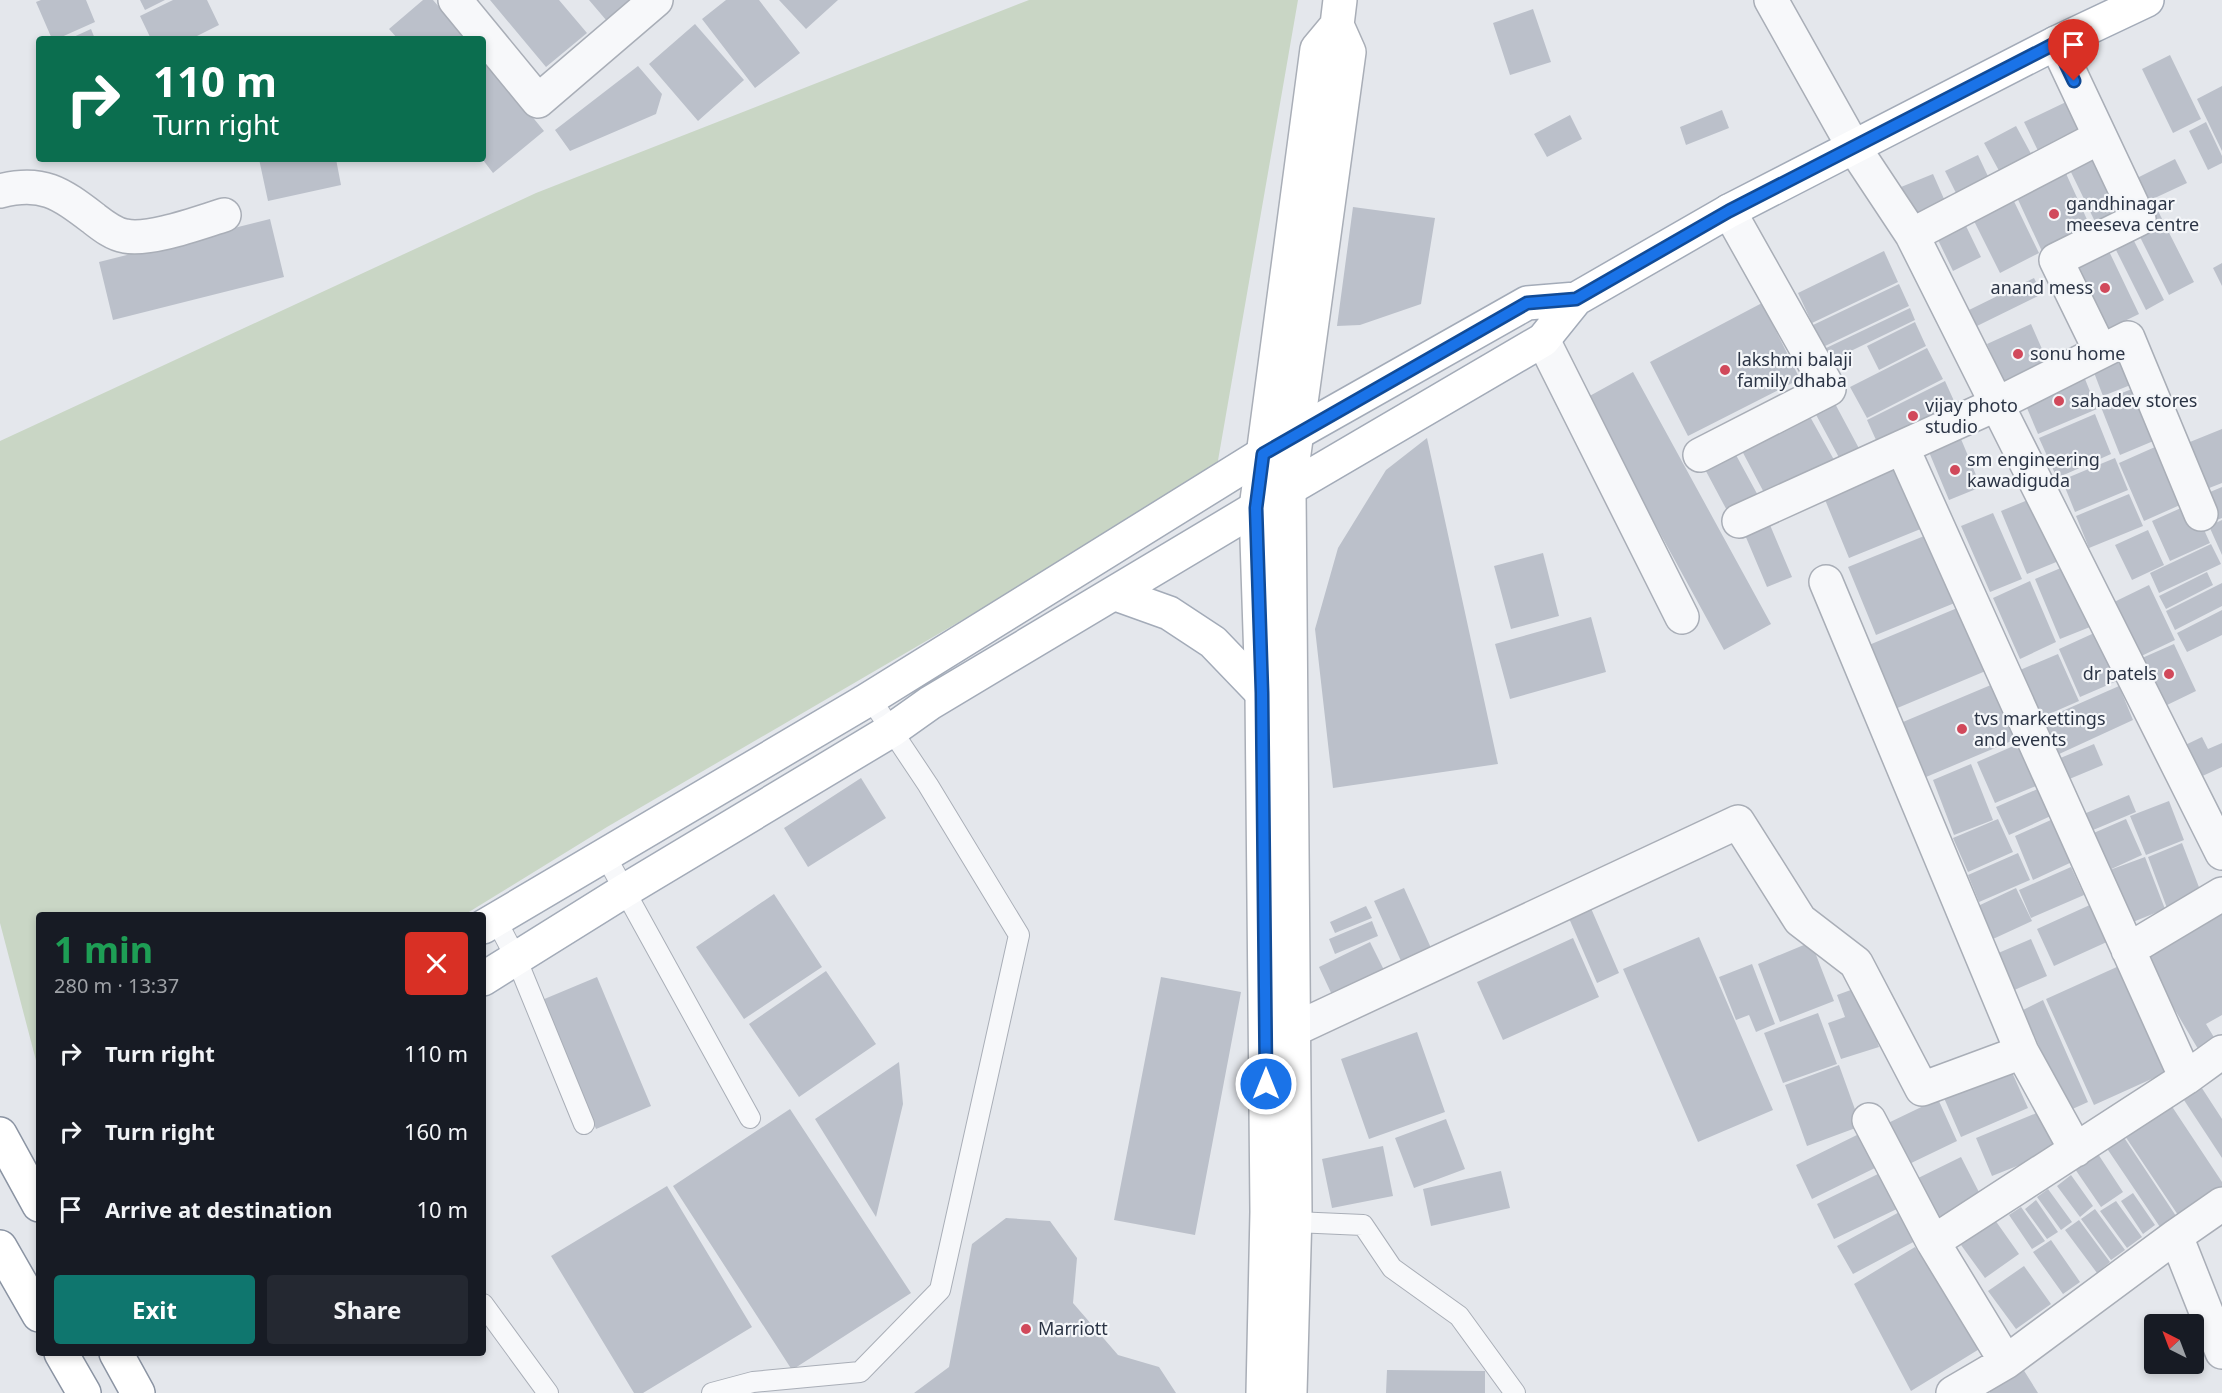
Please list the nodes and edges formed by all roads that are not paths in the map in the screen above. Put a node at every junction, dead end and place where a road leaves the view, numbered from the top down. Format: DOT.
graph roads {
  1 [pos="455,0"];
  2 [pos="656,0"];
  3 [pos="1771,0"];
  4 [pos="2147,0"];
  5 [pos="1339,12"];
  6 [pos="485,36"];
  7 [pos="486,38"];
  8 [pos="2056,43"];
  9 [pos="2100,137"];
  10 [pos="1853,146"];
  11 [pos="0,191"];
  12 [pos="1729,211"];
  13 [pos="224,215"];
  14 [pos="1912,235"];
  15 [pos="1576,299"];
  16 [pos="1543,340"];
  17 [pos="2100,351"];
  18 [pos="1997,404"];
  19 [pos="1297,433"];
  20 [pos="1902,447"];
  21 [pos="1263,454"];
  22 [pos="1700,455"];
  23 [pos="1289,490"];
  24 [pos="1256,508"];
  25 [pos="2201,514"];
  26 [pos="1739,521"];
  27 [pos="1826,582"];
  28 [pos="1116,594"];
  29 [pos="1682,617"];
  30 [pos="1262,693"];
  31 [pos="870,698"];
  32 [pos="892,729"];
  33 [pos="2222,853"];
  34 [pos="605,855"];
  35 [pos="624,891"];
  36 [pos="2222,894"];
  37 [pos="490,923"];
  38 [pos="2128,950"];
  39 [pos="516,958"];
  40 [pos="486,977"];
  41 [pos="1293,1030"];
  42 [pos="2022,1052"];
  43 [pos="2222,1052"];
  44 [pos="2186,1078"];
  45 [pos="750,1118"];
  46 [pos="1869,1120"];
  47 [pos="584,1124"];
  48 [pos="0,1134"];
  49 [pos="2076,1150"];
  50 [pos="36,1195"];
  51 [pos="2222,1204"];
  52 [pos="1294,1222"];
  53 [pos="2176,1236"];
  54 [pos="1933,1242"];
  55 [pos="4,1268"];
  56 [pos="486,1308"];
  57 [pos="36,1311"];
  58 [pos="2222,1352"];
  59 [pos="63,1356"];
  60 [pos="118,1356"];
  61 [pos="2006,1362"];
  62 [pos="84,1393"];
  63 [pos="138,1393"];
  64 [pos="548,1393"];
  65 [pos="712,1393"];
  66 [pos="1263,1393"];
  67 [pos="1290,1393"];
  68 [pos="1515,1393"];
  69 [pos="1953,1393"];
  1 -- 6 [label="street"];
  2 -- 7 [label="street"];
  3 -- 10 [label="street"];
  4 -- 8 [label="main road"];
  5 -- 19 [label="main road"];
  5 -- 21 [label="main road"];
  8 -- 9 [label="street"];
  8 -- 10 [label="main road"];
  9 -- 14 [label="street"];
  9 -- 17 [label="street"];
  10 -- 12 [label="main road"];
  10 -- 14 [label="street"];
  11 -- 13 [label="street"];
  12 -- 15 [label="main road"];
  12 -- 22 [label="street"];
  14 -- 18 [label="street"];
  15 -- 16 [label="main road"];
  15 -- 19 [label="main road"];
  16 -- 23 [label="main road"];
  16 -- 29 [label="street"];
  17 -- 18 [label="street"];
  17 -- 25 [label="street"];
  18 -- 20 [label="street"];
  18 -- 33 [label="street"];
  19 -- 21 [label="main road"];
  19 -- 23 [label="main road"];
  20 -- 26 [label="street"];
  20 -- 38 [label="street"];
  21 -- 24 [label="main road"];
  21 -- 31 [label="main road"];
  23 -- 24 [label="main road"];
  23 -- 41 [label="main road"];
  24 -- 28 [label="main road"];
  24 -- 30 [label="main road"];
  27 -- 42 [label="street"];
  28 -- 30 [label="main road"];
  28 -- 32 [label="main road"];
  30 -- 66 [label="main road"];
  31 -- 32 [label="lane"];
  31 -- 34 [label="main road"];
  32 -- 35 [label="main road"];
  32 -- 65 [label="lane"];
  34 -- 35 [label="lane"];
  34 -- 37 [label="main road"];
  35 -- 39 [label="main road"];
  35 -- 45 [label="lane"];
  36 -- 38 [label="street"];
  37 -- 39 [label="lane"];
  38 -- 44 [label="street"];
  39 -- 40 [label="main road"];
  39 -- 47 [label="lane"];
  41 -- 42 [label="street"];
  41 -- 52 [label="main road"];
  42 -- 49 [label="street"];
  43 -- 44 [label="street"];
  44 -- 49 [label="street"];
  46 -- 54 [label="street"];
  48 -- 50 [label="main road"];
  49 -- 54 [label="street"];
  51 -- 53 [label="street"];
  52 -- 67 [label="main road"];
  52 -- 68 [label="lane"];
  53 -- 58 [label="street"];
  53 -- 61 [label="street"];
  54 -- 61 [label="street"];
  55 -- 57 [label="main road"];
  56 -- 64 [label="lane"];
  59 -- 62 [label="main road"];
  60 -- 63 [label="main road"];
  61 -- 69 [label="street"];
}
